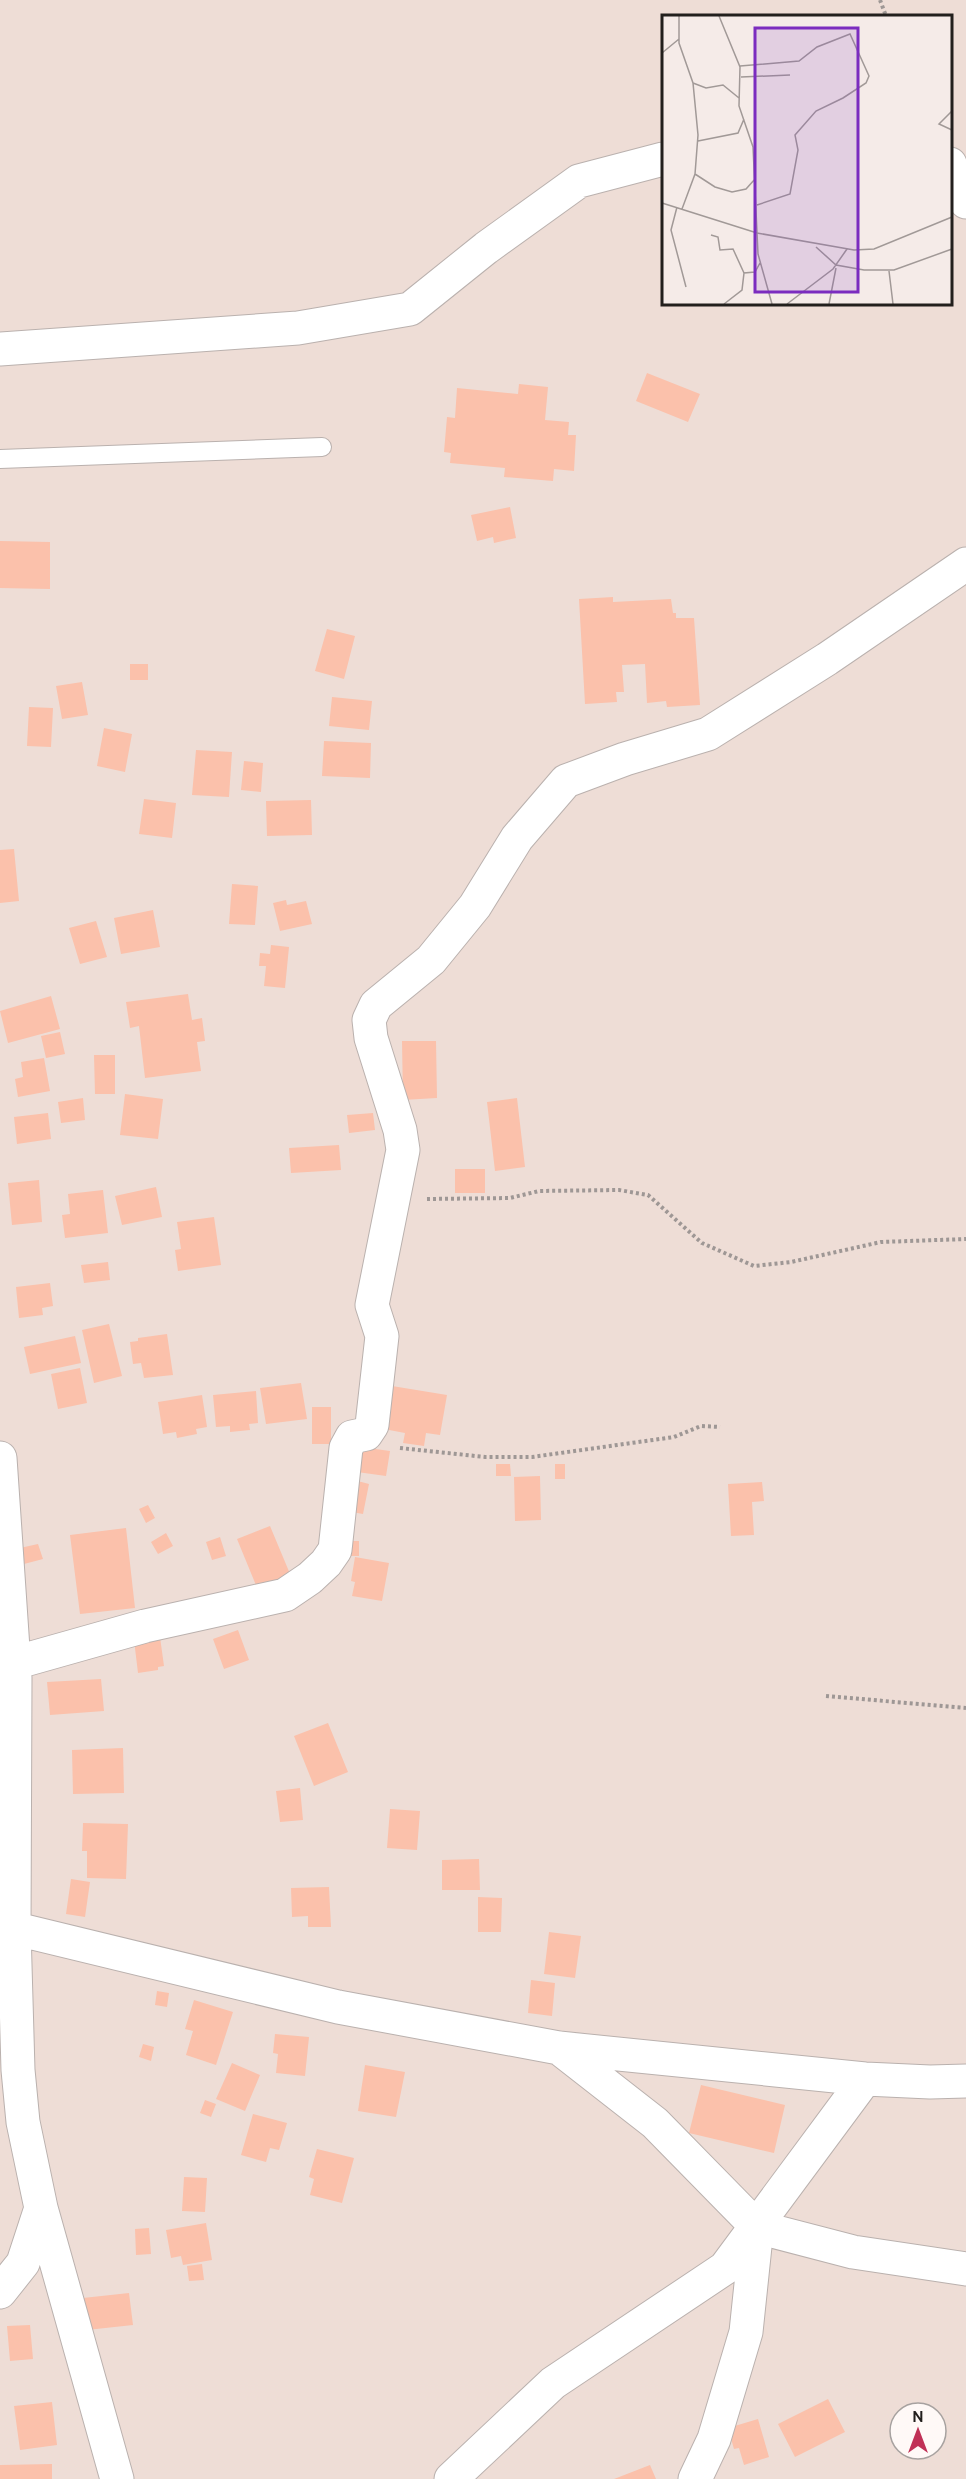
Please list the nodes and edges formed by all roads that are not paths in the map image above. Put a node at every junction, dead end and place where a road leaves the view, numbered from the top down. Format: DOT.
graph roads {
  1 [pos="662,159"];
  2 [pos="951,166"];
  3 [pos="966,202"];
  4 [pos="0,349"];
  5 [pos="322,447"];
  6 [pos="0,459"];
  7 [pos="966,564"];
  8 [pos="0,1458"];
  9 [pos="14,1663"];
  10 [pos="7,1928"];
  11 [pos="559,2048"];
  12 [pos="865,2079"];
  13 [pos="966,2081"];
  14 [pos="41,2208"];
  15 [pos="757,2227"];
  16 [pos="966,2269"];
  17 [pos="0,2292"];
  18 [pos="117,2479"];
  19 [pos="451,2479"];
  20 [pos="695,2479"];
  1 -- 4 [label="street"];
  2 -- 3 [label="street"];
  5 -- 6 [label="lane"];
  7 -- 9 [label="street"];
  8 -- 9 [label="street"];
  9 -- 10 [label="street"];
  10 -- 11 [label="street"];
  10 -- 14 [label="street"];
  11 -- 12 [label="street"];
  11 -- 15 [label="street"];
  12 -- 13 [label="street"];
  12 -- 15 [label="street"];
  14 -- 17 [label="street"];
  14 -- 18 [label="street"];
  15 -- 16 [label="street"];
  15 -- 19 [label="street"];
  15 -- 20 [label="street"];
}
